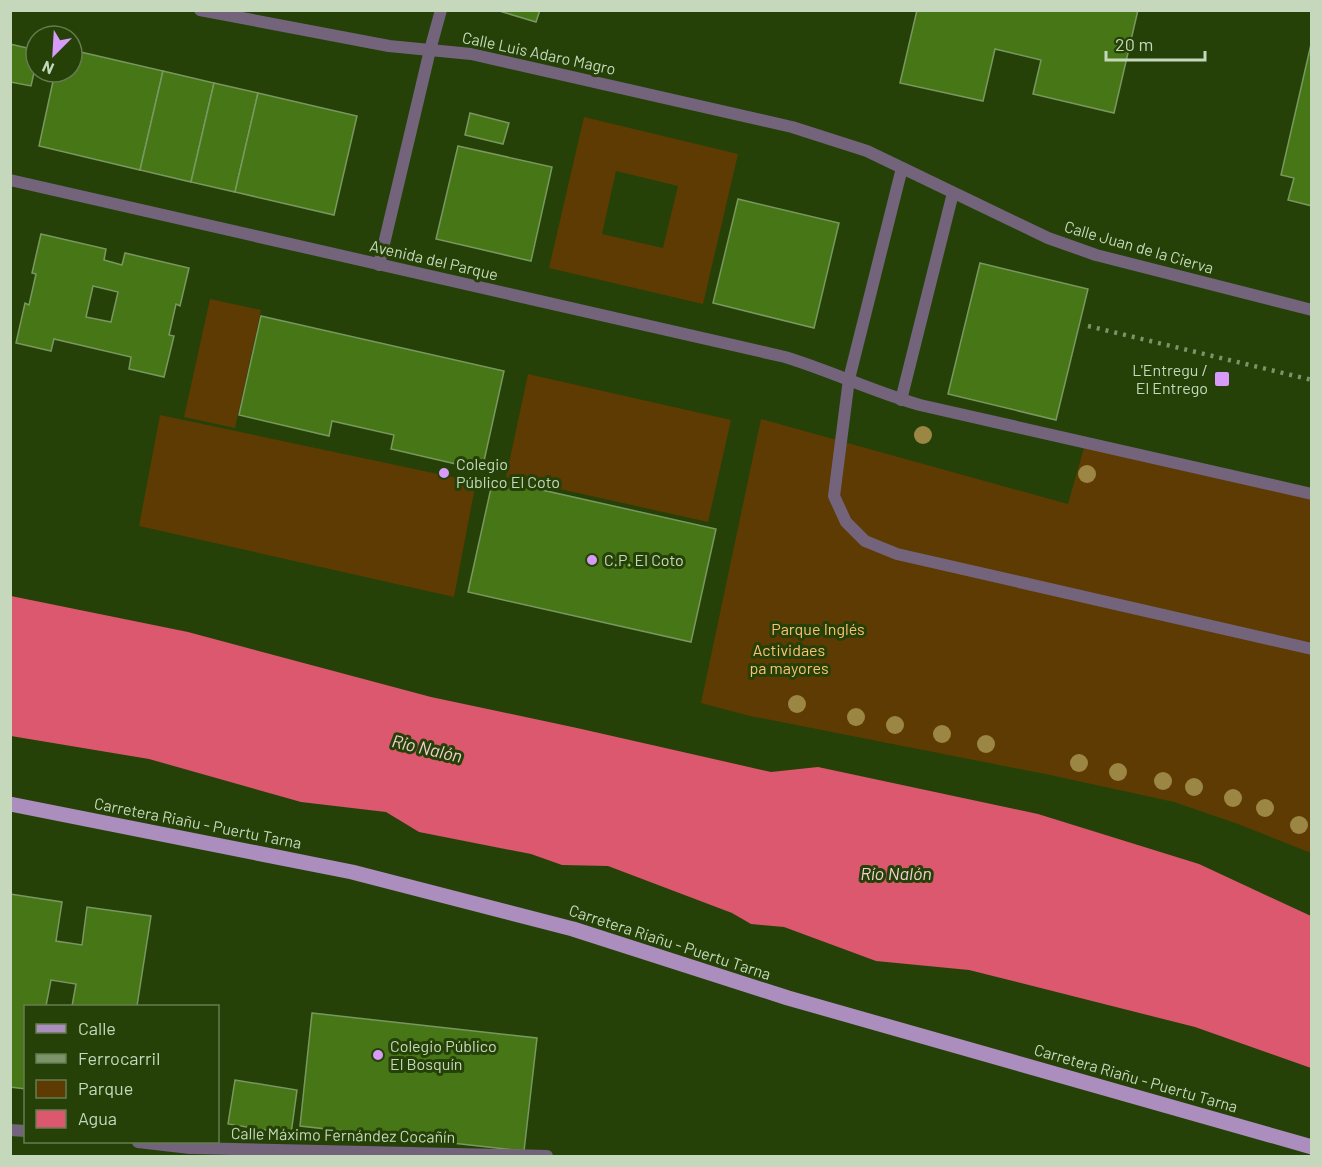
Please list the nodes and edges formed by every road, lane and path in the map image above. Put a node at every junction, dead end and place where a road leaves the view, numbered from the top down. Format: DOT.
graph roads {
  1 [pos="200,10"];
  2 [pos="441,10"];
  3 [pos="430,50"];
  4 [pos="867,152"];
  5 [pos="902,168"];
  6 [pos="10,180"];
  7 [pos="954,193"];
  8 [pos="378,265"];
  9 [pos="1311,310"];
  10 [pos="849,379"];
  11 [pos="901,400"];
  12 [pos="1311,494"];
  13 [pos="1311,650"];
  14 [pos="10,804"];
  15 [pos="143,1143"];
  16 [pos="1311,1147"];
  17 [pos="192,1152"];
  18 [pos="547,1156"];
  1 -- 3 [label="street, Calle Luis Adaro Magro"];
  2 -- 3 [label="street"];
  3 -- 4 [label="street, Calle Luis Adaro Magro"];
  3 -- 8 [label="street"];
  4 -- 5 [label="street, Calle Juan de la Cierva"];
  5 -- 7 [label="street, Calle Juan de la Cierva"];
  5 -- 10 [label="street"];
  6 -- 8 [label="street, Avenida del Parque"];
  7 -- 9 [label="street, Calle Juan de la Cierva"];
  7 -- 11 [label="street"];
  8 -- 10 [label="street, Avenida del Parque"];
  10 -- 11 [label="street, Avenida del Parque"];
  10 -- 13 [label="street"];
  11 -- 12 [label="street, Avenida del Parque"];
  14 -- 16 [label="main road, Carretera Riañu - Puertu Tarna"];
  15 -- 17 [label="street, Calle Máximo Fernández Cocañín"];
  17 -- 18 [label="street, Calle Máximo Fernández Cocañín"];
}
